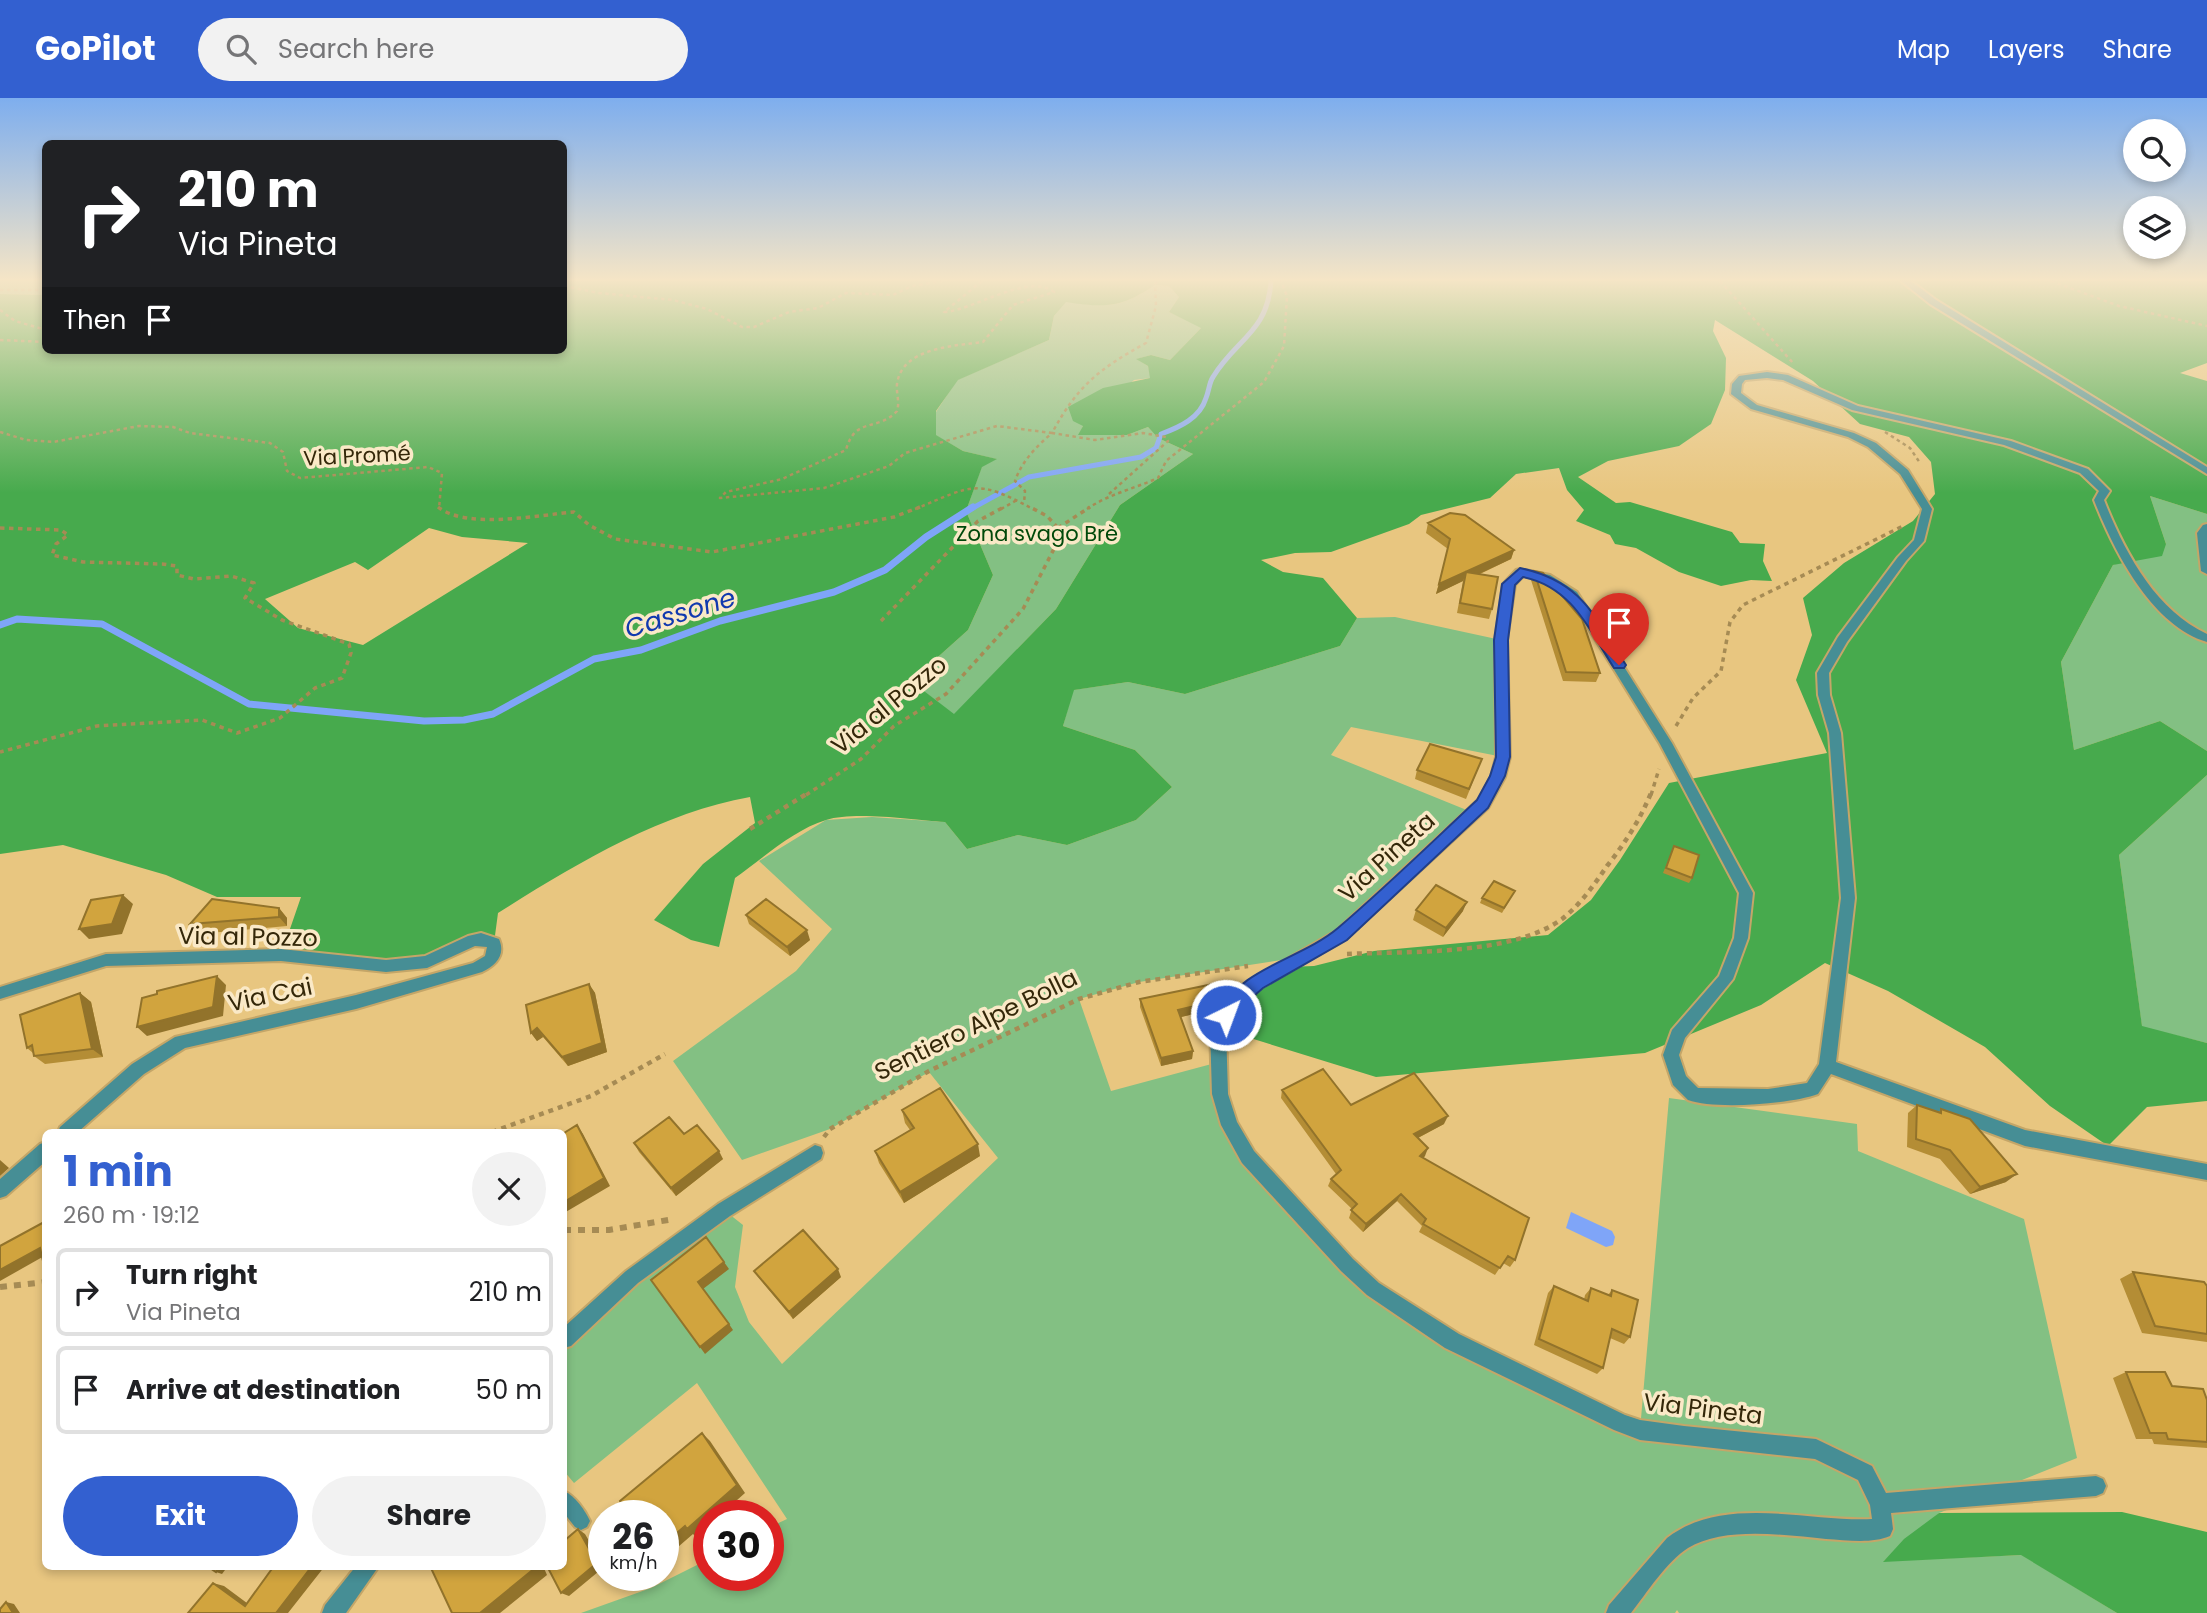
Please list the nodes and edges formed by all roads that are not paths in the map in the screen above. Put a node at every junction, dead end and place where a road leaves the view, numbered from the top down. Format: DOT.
graph roads {
  1 [pos="2014,352"];
  2 [pos="2207,471"];
  3 [pos="2207,527"];
  4 [pos="2207,571"];
  5 [pos="2207,638"];
  6 [pos="494,943"];
  7 [pos="0,993"];
  8 [pos="1827,1066"];
  9 [pos="69,1129"];
  10 [pos="42,1153"];
  11 [pos="815,1153"];
  12 [pos="2207,1172"];
  13 [pos="0,1190"];
  14 [pos="567,1336"];
  15 [pos="2096,1486"];
  16 [pos="567,1504"];
  17 [pos="1880,1504"];
  18 [pos="581,1521"];
  19 [pos="366,1570"];
  20 [pos="333,1613"];
  21 [pos="1617,1613"];
  1 -- 2 [label="street"];
  3 -- 4 [label="street"];
  5 -- 8 [label="street"];
  6 -- 7 [label="street, Via al Pozzo"];
  6 -- 9 [label="street, Via Cai"];
  8 -- 12 [label="street"];
  8 -- 17 [label="street, Via Pineta"];
  10 -- 13 [label="street"];
  11 -- 14 [label="street"];
  15 -- 17 [label="street"];
  16 -- 18 [label="lane"];
  17 -- 21 [label="street"];
  19 -- 20 [label="street"];
}
